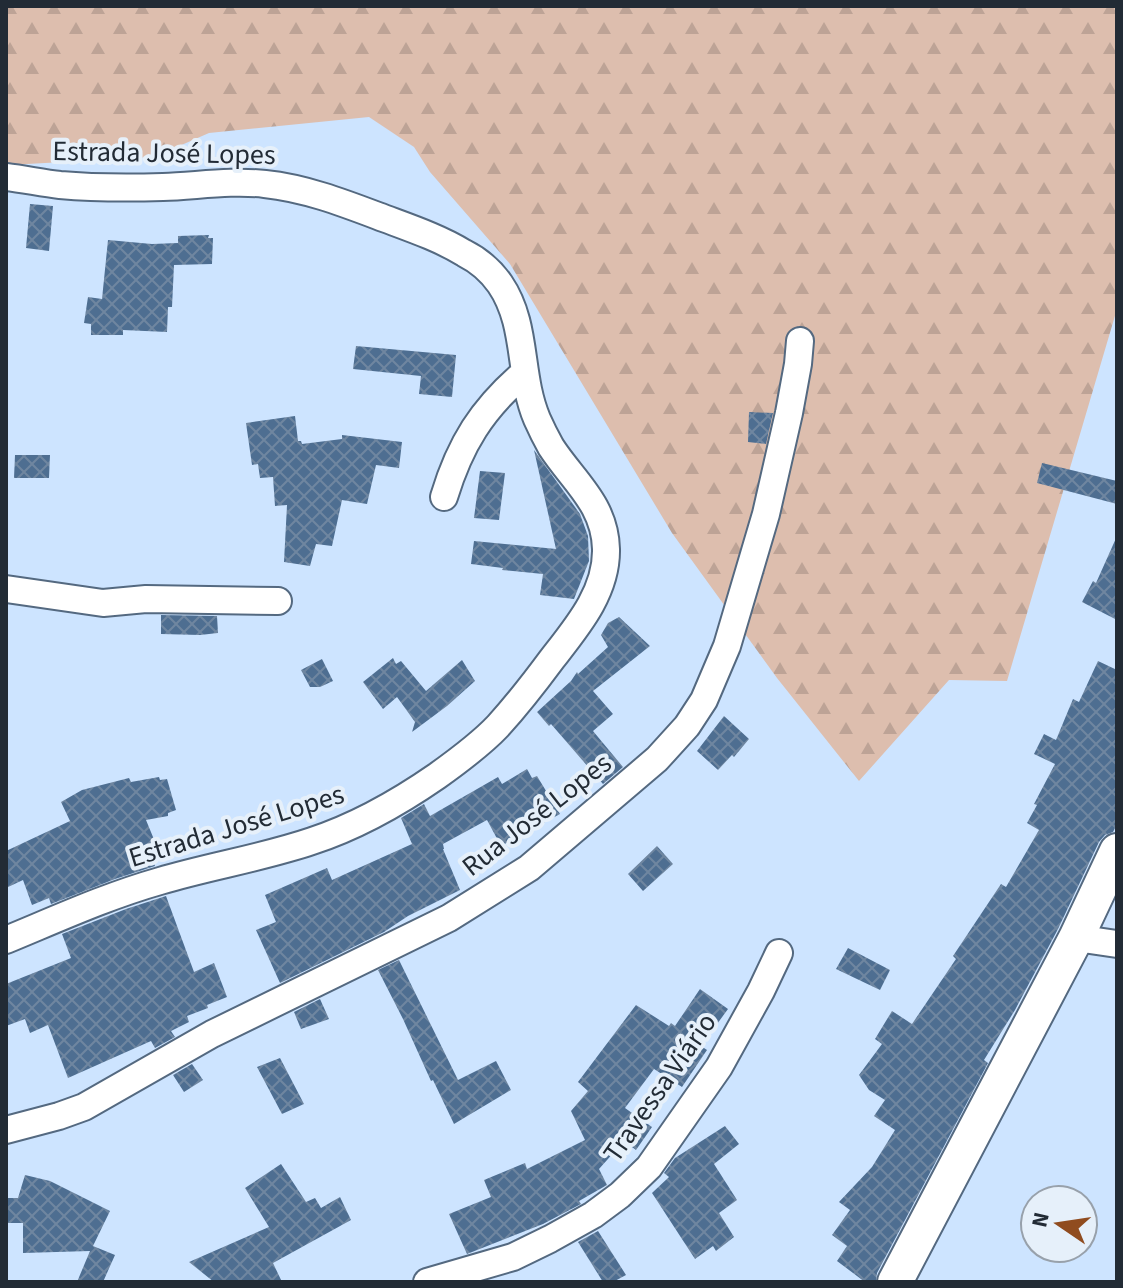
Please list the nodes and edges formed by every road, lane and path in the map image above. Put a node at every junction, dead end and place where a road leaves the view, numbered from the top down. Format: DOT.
graph roads {
  1 [pos="6,177"];
  2 [pos="800,341"];
  3 [pos="524,373"];
  4 [pos="444,497"];
  5 [pos="6,589"];
  6 [pos="278,601"];
  7 [pos="1117,851"];
  8 [pos="1076,938"];
  9 [pos="6,940"];
  10 [pos="1117,944"];
  11 [pos="779,953"];
  12 [pos="6,1130"];
  13 [pos="427,1282"];
  14 [pos="895,1282"];
  1 -- 3 [label="street, Estrada José Lopes"];
  2 -- 12 [label="street, Rua José Lopes"];
  3 -- 4 [label="street"];
  3 -- 9 [label="street, Estrada José Lopes"];
  5 -- 6 [label="street"];
  7 -- 8 [label="street"];
  8 -- 10 [label="street"];
  8 -- 14 [label="street"];
  11 -- 13 [label="street, Travessa Viário"];
}
